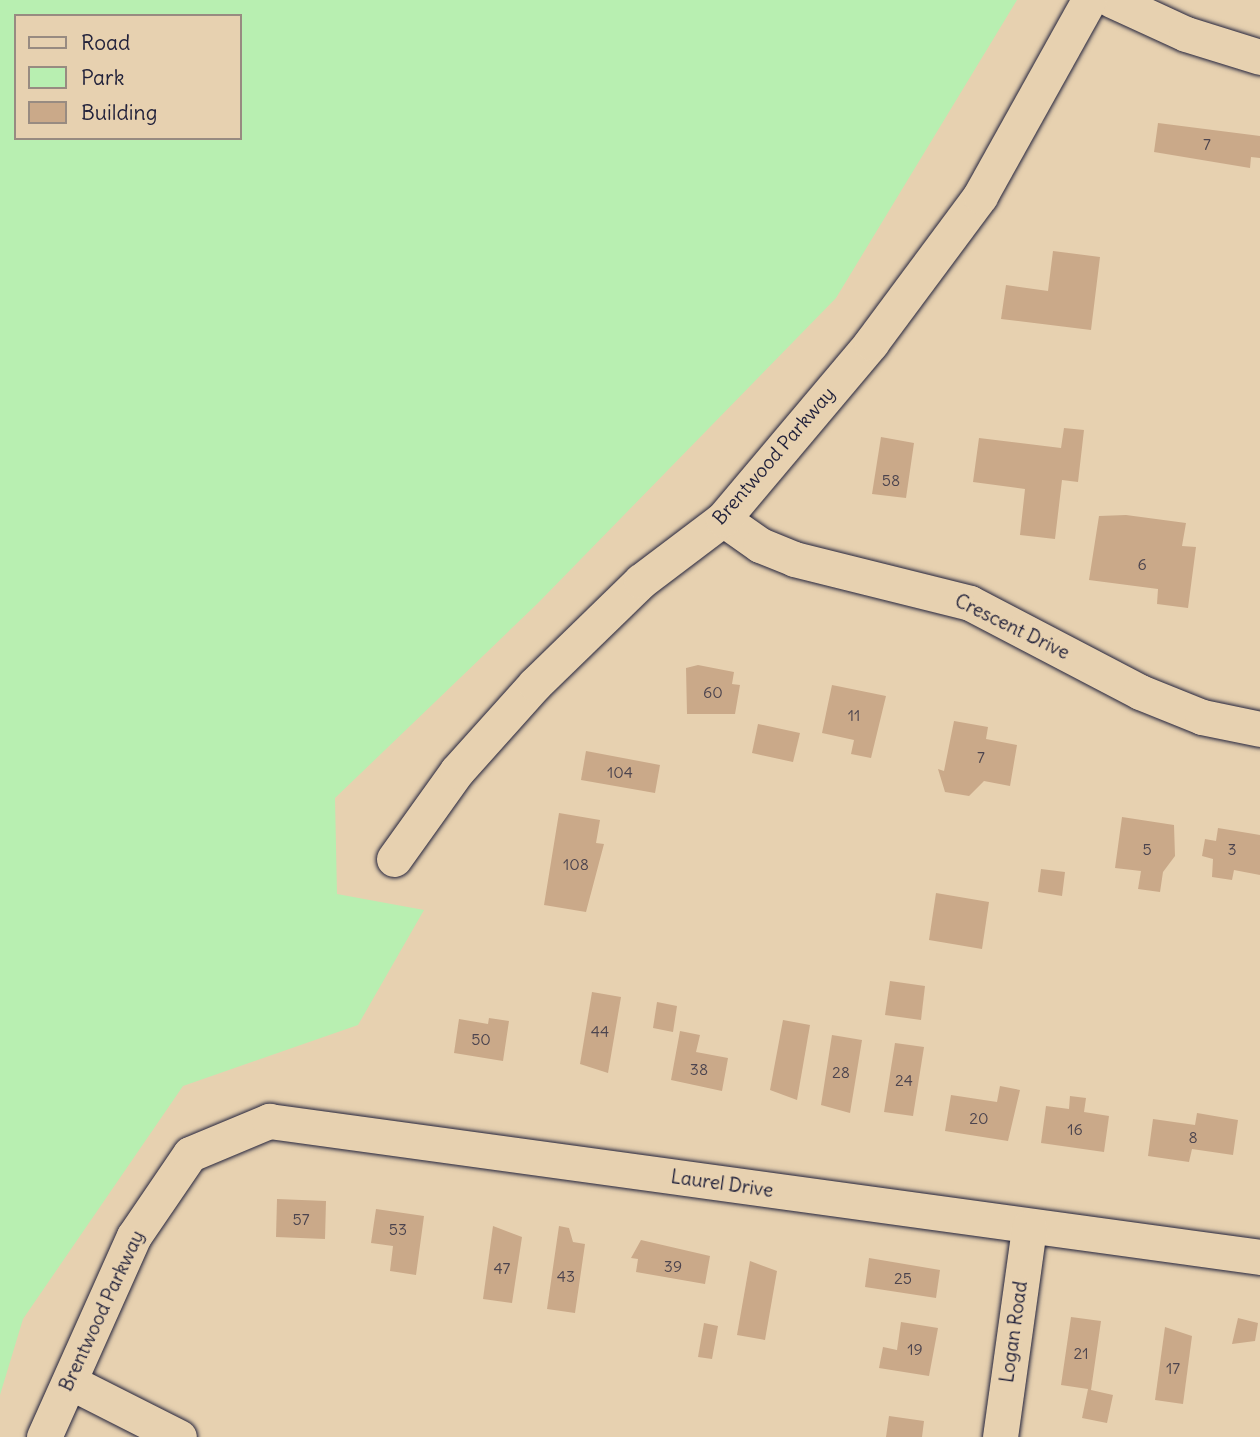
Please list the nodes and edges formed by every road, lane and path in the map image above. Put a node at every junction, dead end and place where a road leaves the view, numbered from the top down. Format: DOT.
graph roads {
  1 [pos="1089,0"];
  2 [pos="1112,0"];
  3 [pos="1260,57"];
  4 [pos="723,519"];
  5 [pos="1260,729"];
  6 [pos="394,859"];
  7 [pos="190,1154"];
  8 [pos="1029,1227"];
  9 [pos="1260,1256"];
  10 [pos="70,1382"];
  11 [pos="44,1437"];
  12 [pos="179,1437"];
  13 [pos="1000,1437"];
  1 -- 4 [label="street, Brentwood Parkway"];
  2 -- 3 [label="street"];
  4 -- 5 [label="street, Crescent Drive"];
  4 -- 6 [label="street, Brentwood Parkway"];
  7 -- 8 [label="street, Laurel Drive"];
  7 -- 10 [label="street, Brentwood Parkway"];
  8 -- 9 [label="street, Laurel Drive"];
  8 -- 13 [label="street, Logan Road"];
  10 -- 11 [label="street, Brentwood Parkway"];
  10 -- 12 [label="street"];
}
